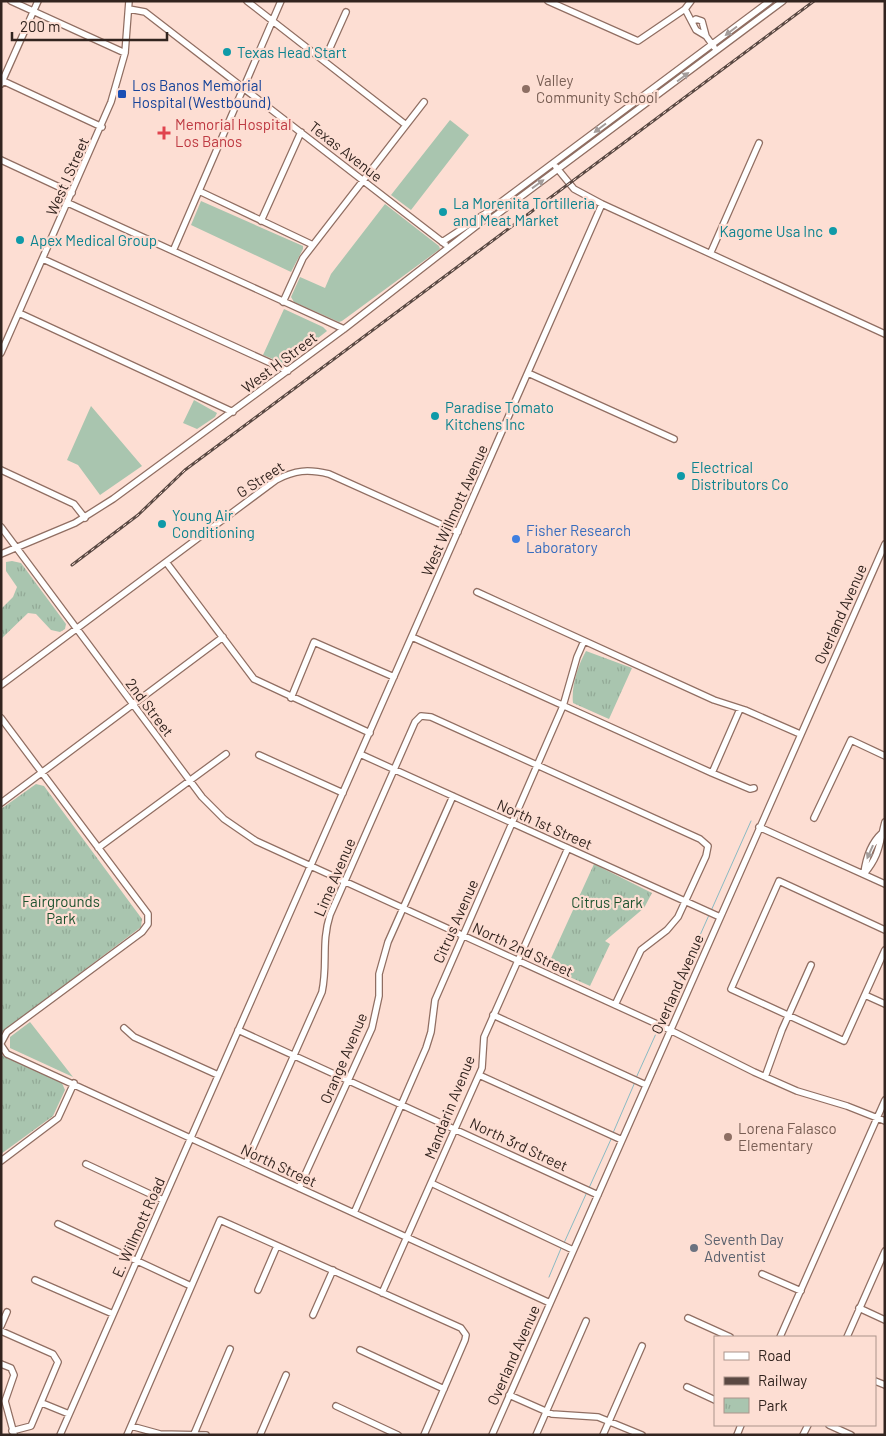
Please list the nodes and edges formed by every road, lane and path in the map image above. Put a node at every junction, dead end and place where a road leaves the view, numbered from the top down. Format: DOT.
graph roads {
  1 [pos="11,1"];
  2 [pos="38,1"];
  3 [pos="129,1"];
  4 [pos="247,1"];
  5 [pos="281,1"];
  6 [pos="548,1"];
  7 [pos="691,1"];
  8 [pos="770,1"];
  9 [pos="783,1"];
  10 [pos="562,4"];
  11 [pos="129,9"];
  12 [pos="687,11"];
  13 [pos="33,12"];
  14 [pos="346,12"];
  15 [pos="272,21"];
  16 [pos="694,21"];
  17 [pos="706,36"];
  18 [pos="712,45"];
  19 [pos="717,51"];
  20 [pos="125,53"];
  21 [pos="324,61"];
  22 [pos="2,82"];
  23 [pos="244,88"];
  24 [pos="424,102"];
  25 [pos="632,104"];
  26 [pos="637,110"];
  27 [pos="406,124"];
  28 [pos="102,127"];
  29 [pos="301,132"];
  30 [pos="759,143"];
  31 [pos="1,160"];
  32 [pos="553,163"];
  33 [pos="558,170"];
  34 [pos="363,180"];
  35 [pos="199,191"];
  36 [pos="72,193"];
  37 [pos="68,203"];
  38 [pos="602,204"];
  39 [pos="484,217"];
  40 [pos="261,220"];
  41 [pos="442,242"];
  42 [pos="313,245"];
  43 [pos="449,248"];
  44 [pos="173,251"];
  45 [pos="711,252"];
  46 [pos="43,259"];
  47 [pos="283,302"];
  48 [pos="19,313"];
  49 [pos="344,329"];
  50 [pos="885,334"];
  51 [pos="1,353"];
  52 [pos="288,371"];
  53 [pos="528,373"];
  54 [pos="233,412"];
  55 [pos="674,439"];
  56 [pos="1,470"];
  57 [pos="85,518"];
  58 [pos="1,527"];
  59 [pos="458,532"];
  60 [pos="885,544"];
  61 [pos="15,546"];
  62 [pos="1,554"];
  63 [pos="166,562"];
  64 [pos="477,592"];
  65 [pos="77,628"];
  66 [pos="223,637"];
  67 [pos="412,637"];
  68 [pos="584,641"];
  69 [pos="394,677"];
  70 [pos="1,685"];
  71 [pos="291,698"];
  72 [pos="132,705"];
  73 [pos="563,706"];
  74 [pos="740,709"];
  75 [pos="1,718"];
  76 [pos="370,733"];
  77 [pos="800,734"];
  78 [pos="226,754"];
  79 [pos="360,754"];
  80 [pos="259,755"];
  81 [pos="885,756"];
  82 [pos="537,766"];
  83 [pos="394,769"];
  84 [pos="42,773"];
  85 [pos="712,773"];
  86 [pos="190,781"];
  87 [pos="754,788"];
  88 [pos="343,793"];
  89 [pos="453,796"];
  90 [pos="1,803"];
  91 [pos="814,818"];
  92 [pos="885,822"];
  93 [pos="513,823"];
  94 [pos="759,827"];
  95 [pos="98,848"];
  96 [pos="568,848"];
  97 [pos="311,866"];
  98 [pos="864,874"];
  99 [pos="345,882"];
  100 [pos="885,884"];
  101 [pos="686,902"];
  102 [pos="404,908"];
  103 [pos="720,918"];
  104 [pos="885,930"];
  105 [pos="462,936"];
  106 [pos="885,950"];
  107 [pos="517,961"];
  108 [pos="811,965"];
  109 [pos="865,995"];
  110 [pos="885,1004"];
  111 [pos="615,1005"];
  112 [pos="493,1015"];
  113 [pos="789,1016"];
  114 [pos="124,1028"];
  115 [pos="238,1030"];
  116 [pos="670,1030"];
  117 [pos="1,1044"];
  118 [pos="294,1055"];
  119 [pos="218,1075"];
  120 [pos="479,1075"];
  121 [pos="766,1077"];
  122 [pos="348,1080"];
  123 [pos="74,1083"];
  124 [pos="646,1085"];
  125 [pos="885,1100"];
  126 [pos="401,1104"];
  127 [pos="877,1118"];
  128 [pos="885,1121"];
  129 [pos="455,1128"];
  130 [pos="191,1138"];
  131 [pos="622,1140"];
  132 [pos="1,1161"];
  133 [pos="246,1163"];
  134 [pos="86,1164"];
  135 [pos="431,1183"];
  136 [pos="299,1188"];
  137 [pos="598,1195"];
  138 [pos="163,1200"];
  139 [pos="354,1213"];
  140 [pos="58,1224"];
  141 [pos="407,1237"];
  142 [pos="277,1246"];
  143 [pos="573,1250"];
  144 [pos="884,1253"];
  145 [pos="136,1262"];
  146 [pos="333,1270"];
  147 [pos="762,1274"];
  148 [pos="35,1280"];
  149 [pos="191,1286"];
  150 [pos="258,1290"];
  151 [pos="800,1291"];
  152 [pos="382,1292"];
  153 [pos="550,1303"];
  154 [pos="859,1308"];
  155 [pos="7,1312"];
  156 [pos="113,1314"];
  157 [pos="312,1316"];
  158 [pos="688,1318"];
  159 [pos="885,1320"];
  160 [pos="586,1321"];
  161 [pos="1,1326"];
  162 [pos="1,1331"];
  163 [pos="728,1336"];
  164 [pos="780,1336"];
  165 [pos="846,1336"];
  166 [pos="642,1346"];
  167 [pos="230,1349"];
  168 [pos="360,1350"];
  169 [pos="1,1364"];
  170 [pos="286,1375"];
  171 [pos="687,1387"];
  172 [pos="444,1389"];
  173 [pos="509,1395"];
  174 [pos="714,1400"];
  175 [pos="42,1403"];
  176 [pos="336,1406"];
  177 [pos="546,1412"];
  178 [pos="69,1414"];
  179 [pos="609,1420"];
  180 [pos="131,1426"];
  181 [pos="831,1426"];
  182 [pos="13,1433"];
  183 [pos="194,1434"];
  184 [pos="60,1435"];
  185 [pos="127,1435"];
  186 [pos="206,1435"];
  187 [pos="260,1435"];
  188 [pos="398,1435"];
  189 [pos="424,1435"];
  190 [pos="492,1435"];
  191 [pos="536,1435"];
  192 [pos="603,1435"];
  193 [pos="642,1435"];
  194 [pos="851,1435"];
  1 -- 13 [label="street"];
  2 -- 13 [label="street"];
  3 -- 11 [label="street, West I Street"];
  4 -- 15 [label="street"];
  5 -- 15 [label="street"];
  6 -- 10 [label="street"];
  7 -- 12 [label="street"];
  8 -- 18 [label="street, West H Street, one-way"];
  9 -- 19 [label="street, West H Street"];
  10 -- 12 [label="street"];
  11 -- 20 [label="street, West I Street"];
  11 -- 23 [label="street, Texas Avenue"];
  12 -- 16 [label="street"];
  13 -- 20 [label="street"];
  13 -- 22 [label="street"];
  14 -- 21 [label="street"];
  15 -- 21 [label="street"];
  15 -- 23 [label="street"];
  16 -- 17 [label="street"];
  16 -- 17 [label="street"];
  17 -- 18 [label="street"];
  18 -- 19 [label="street"];
  18 -- 25 [label="street, West H Street"];
  26 -- 19 [label="street, West H Street, one-way"];
  20 -- 28 [label="street, West I Street"];
  21 -- 27 [label="street"];
  22 -- 28 [label="street"];
  23 -- 29 [label="street, Texas Avenue"];
  23 -- 35 [label="street"];
  24 -- 27 [label="street"];
  25 -- 26 [label="street"];
  25 -- 32 [label="street, West H Street, one-way"];
  26 -- 33 [label="street, West H Street"];
  27 -- 34 [label="street"];
  28 -- 36 [label="street, West I Street"];
  29 -- 34 [label="street, Texas Avenue"];
  29 -- 40 [label="street"];
  30 -- 45 [label="street"];
  31 -- 36 [label="street"];
  32 -- 33 [label="street"];
  32 -- 39 [label="street, West H Street"];
  33 -- 38 [label="street"];
  39 -- 33 [label="street, West H Street, one-way"];
  34 -- 41 [label="street, Texas Avenue"];
  34 -- 42 [label="street"];
  35 -- 40 [label="street"];
  35 -- 44 [label="street"];
  36 -- 37 [label="street, West I Street"];
  37 -- 44 [label="street"];
  37 -- 46 [label="street, West I Street"];
  38 -- 45 [label="street"];
  38 -- 53 [label="street, West Willmott Avenue"];
  39 -- 41 [label="street"];
  39 -- 43 [label="street, West H Street"];
  40 -- 42 [label="street"];
  41 -- 43 [label="street, Texas Avenue"];
  42 -- 47 [label="street"];
  43 -- 49 [label="street, West H Street"];
  44 -- 47 [label="street"];
  45 -- 50 [label="street"];
  46 -- 48 [label="street, West I Street"];
  46 -- 52 [label="street"];
  47 -- 49 [label="street"];
  48 -- 51 [label="street, West I Street"];
  48 -- 54 [label="street"];
  49 -- 52 [label="street, West H Street"];
  52 -- 54 [label="street, West H Street"];
  53 -- 55 [label="street"];
  53 -- 59 [label="street, West Willmott Avenue"];
  54 -- 57 [label="street, West H Street"];
  56 -- 57 [label="street"];
  57 -- 61 [label="street, West H Street"];
  58 -- 61 [label="street, 2nd Street"];
  59 -- 63 [label="street, G Street"];
  59 -- 67 [label="street, West Willmott Avenue"];
  60 -- 77 [label="street, Overland Avenue"];
  61 -- 62 [label="street, West H Street"];
  61 -- 65 [label="street, 2nd Street"];
  63 -- 65 [label="street, G Street"];
  63 -- 66 [label="street"];
  64 -- 68 [label="street"];
  65 -- 70 [label="street, G Street"];
  65 -- 72 [label="street, 2nd Street"];
  66 -- 71 [label="street"];
  66 -- 72 [label="street"];
  67 -- 69 [label="street, West Willmott Avenue"];
  67 -- 73 [label="street"];
  68 -- 73 [label="street, Citrus Avenue"];
  68 -- 74 [label="street"];
  69 -- 71 [label="street"];
  69 -- 76 [label="street, West Willmott Avenue"];
  71 -- 76 [label="street"];
  72 -- 84 [label="street"];
  72 -- 86 [label="street, 2nd Street"];
  73 -- 82 [label="street, Citrus Avenue"];
  73 -- 85 [label="street"];
  74 -- 77 [label="street"];
  74 -- 85 [label="street"];
  75 -- 84 [label="street"];
  76 -- 79 [label="street, West Willmott Avenue"];
  77 -- 94 [label="street, Overland Avenue"];
  78 -- 86 [label="street"];
  79 -- 83 [label="street, North 1st Street"];
  79 -- 88 [label="street, West Willmott Avenue"];
  80 -- 88 [label="street"];
  81 -- 91 [label="street"];
  82 -- 83 [label="street, Lime Avenue"];
  82 -- 93 [label="street, Citrus Avenue"];
  82 -- 101 [label="street"];
  83 -- 89 [label="street, North 1st Street"];
  83 -- 99 [label="street, Lime Avenue"];
  84 -- 90 [label="street"];
  84 -- 95 [label="street"];
  85 -- 87 [label="street"];
  86 -- 95 [label="street"];
  86 -- 97 [label="street, 2nd Street"];
  88 -- 97 [label="street, West Willmott Avenue"];
  89 -- 93 [label="street, North 1st Street"];
  89 -- 102 [label="street, Orange Avenue"];
  92 -- 98 [label="street"];
  93 -- 96 [label="street, North 1st Street"];
  93 -- 105 [label="street, Citrus Avenue"];
  94 -- 98 [label="street"];
  94 -- 103 [label="street, Overland Avenue"];
  95 -- 117 [label="street"];
  96 -- 101 [label="street, North 1st Street"];
  96 -- 107 [label="street, Mandarin Avenue"];
  97 -- 99 [label="street, North 2nd Street"];
  97 -- 115 [label="street, E. Willmott Road"];
  98 -- 100 [label="street"];
  99 -- 102 [label="street, North 2nd Street"];
  99 -- 118 [label="street, Lime Avenue"];
  101 -- 103 [label="street, North 1st Street"];
  101 -- 111 [label="street"];
  102 -- 105 [label="street, North 2nd Street"];
  102 -- 122 [label="street, Orange Avenue"];
  103 -- 116 [label="street, Overland Avenue"];
  104 -- 113 [label="street"];
  105 -- 107 [label="street, North 2nd Street"];
  105 -- 126 [label="street, Citrus Avenue"];
  106 -- 109 [label="street"];
  107 -- 111 [label="street, North 2nd Street"];
  107 -- 112 [label="street, Mandarin Avenue"];
  108 -- 113 [label="street"];
  109 -- 110 [label="street"];
  109 -- 113 [label="street"];
  111 -- 116 [label="street, North 2nd Street"];
  112 -- 120 [label="street, Mandarin Avenue"];
  112 -- 124 [label="street"];
  113 -- 121 [label="street"];
  114 -- 119 [label="street"];
  115 -- 118 [label="street, North 3rd Street"];
  115 -- 119 [label="street, E. Willmott Road"];
  116 -- 121 [label="street, North 2nd Street"];
  116 -- 124 [label="street, Overland Avenue"];
  117 -- 123 [label="street, North Street"];
  118 -- 122 [label="street, North 3rd Street"];
  118 -- 133 [label="street, Lime Avenue"];
  119 -- 130 [label="street, E. Willmott Road"];
  120 -- 129 [label="street, Mandarin Avenue"];
  120 -- 131 [label="street"];
  121 -- 127 [label="street, North 2nd Street"];
  122 -- 126 [label="street, North 3rd Street"];
  122 -- 136 [label="street, Orange Avenue"];
  123 -- 130 [label="street, North Street"];
  123 -- 132 [label="street"];
  124 -- 131 [label="street, Overland Avenue"];
  125 -- 127 [label="street"];
  126 -- 129 [label="street, North 3rd Street"];
  126 -- 139 [label="street, Citrus Avenue"];
  127 -- 128 [label="street, North 2nd Street"];
  127 -- 151 [label="street"];
  129 -- 135 [label="street, Mandarin Avenue"];
  129 -- 137 [label="street, North 3rd Street"];
  130 -- 133 [label="street, North Street"];
  130 -- 138 [label="street, E. Willmott Road"];
  131 -- 137 [label="street, Overland Avenue"];
  133 -- 136 [label="street, North Street"];
  134 -- 138 [label="street"];
  135 -- 141 [label="street, Mandarin Avenue"];
  135 -- 143 [label="street"];
  136 -- 139 [label="street, North Street"];
  137 -- 143 [label="street, Overland Avenue"];
  138 -- 145 [label="street, E. Willmott Road"];
  139 -- 141 [label="street, North Street"];
  140 -- 145 [label="street"];
  141 -- 152 [label="street, Mandarin Avenue"];
  141 -- 153 [label="street, North Street"];
  142 -- 146 [label="street"];
  142 -- 149 [label="street"];
  142 -- 150 [label="street"];
  143 -- 153 [label="street, Overland Avenue"];
  144 -- 154 [label="street"];
  145 -- 149 [label="street"];
  145 -- 156 [label="street, E. Willmott Road"];
  146 -- 152 [label="street"];
  146 -- 157 [label="street"];
  147 -- 151 [label="street"];
  148 -- 156 [label="street"];
  149 -- 180 [label="street"];
  151 -- 164 [label="street"];
  152 -- 172 [label="street"];
  153 -- 173 [label="street, Overland Avenue"];
  154 -- 159 [label="street"];
  154 -- 165 [label="street"];
  155 -- 161 [label="street"];
  156 -- 178 [label="street, E. Willmott Road"];
  158 -- 163 [label="street"];
  160 -- 177 [label="street"];
  162 -- 175 [label="street"];
  166 -- 179 [label="street"];
  167 -- 183 [label="street"];
  168 -- 172 [label="street"];
  169 -- 182 [label="street"];
  170 -- 187 [label="street"];
  171 -- 174 [label="street"];
  172 -- 189 [label="street"];
  173 -- 177 [label="street"];
  173 -- 190 [label="street, Overland Avenue"];
  175 -- 178 [label="street"];
  175 -- 182 [label="street"];
  176 -- 188 [label="street"];
  177 -- 179 [label="street"];
  177 -- 191 [label="street"];
  178 -- 184 [label="street, E. Willmott Road"];
  179 -- 192 [label="street"];
  179 -- 193 [label="street"];
  180 -- 183 [label="street"];
  180 -- 185 [label="street"];
  181 -- 194 [label="street"];
  183 -- 186 [label="street"];
}
